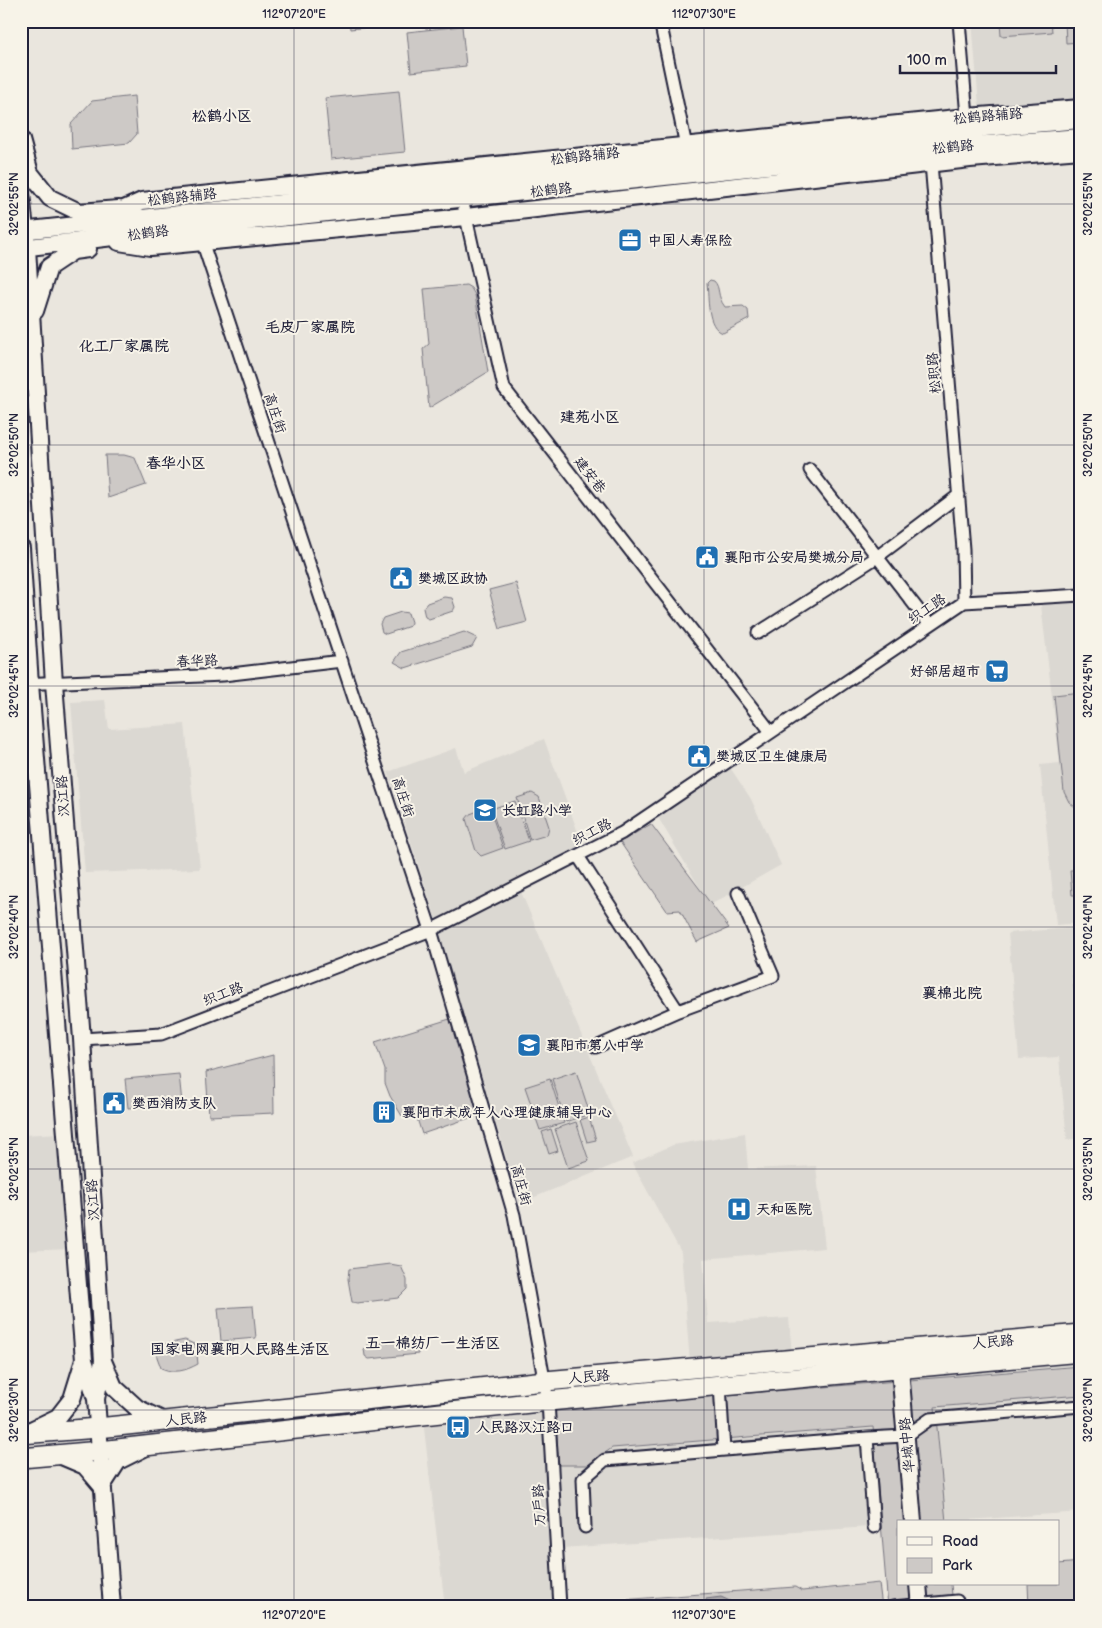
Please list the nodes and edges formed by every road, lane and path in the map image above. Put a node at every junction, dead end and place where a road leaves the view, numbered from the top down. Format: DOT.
graph roads {
  1 [pos="660,21"];
  2 [pos="959,21"];
  3 [pos="1081,108"];
  4 [pos="1081,120"];
  5 [pos="964,123"];
  6 [pos="1081,137"];
  7 [pos="21,140"];
  8 [pos="946,147"];
  9 [pos="1081,150"];
  10 [pos="762,160"];
  11 [pos="931,164"];
  12 [pos="687,168"];
  13 [pos="21,193"];
  14 [pos="261,197"];
  15 [pos="462,199"];
  16 [pos="124,209"];
  17 [pos="466,217"];
  18 [pos="198,227"];
  19 [pos="23,231"];
  20 [pos="95,231"];
  21 [pos="127,244"];
  22 [pos="24,248"];
  23 [pos="32,320"];
  24 [pos="810,470"];
  25 [pos="959,495"];
  26 [pos="21,548"];
  27 [pos="877,557"];
  28 [pos="1081,594"];
  29 [pos="964,602"];
  30 [pos="930,625"];
  31 [pos="758,633"];
  32 [pos="342,661"];
  33 [pos="54,683"];
  34 [pos="26,684"];
  35 [pos="771,732"];
  36 [pos="578,856"];
  37 [pos="738,893"];
  38 [pos="431,930"];
  39 [pos="678,1011"];
  40 [pos="82,1039"];
  41 [pos="596,1047"];
  42 [pos="1081,1334"];
  43 [pos="1081,1352"];
  44 [pos="84,1360"];
  45 [pos="104,1361"];
  46 [pos="900,1368"];
  47 [pos="545,1381"];
  48 [pos="720,1385"];
  49 [pos="96,1399"];
  50 [pos="548,1401"];
  51 [pos="1081,1406"];
  52 [pos="164,1421"];
  53 [pos="98,1428"];
  54 [pos="22,1434"];
  55 [pos="906,1436"];
  56 [pos="867,1438"];
  57 [pos="151,1445"];
  58 [pos="724,1450"];
  59 [pos="100,1451"];
  60 [pos="59,1455"];
  61 [pos="21,1458"];
  62 [pos="102,1486"];
  63 [pos="913,1520"];
  64 [pos="586,1527"];
  65 [pos="874,1527"];
  66 [pos="918,1586"];
  67 [pos="957,1600"];
  68 [pos="920,1606"];
  69 [pos="112,1607"];
  70 [pos="560,1607"];
  71 [pos="893,1607"];
  1 -- 12 [label="street"];
  2 -- 5 [label="street"];
  3 -- 5 [label="main road, 松鹤路辅路"];
  4 -- 5 [label="main road, 松鹤路"];
  5 -- 8 [label="street"];
  5 -- 10 [label="main road, 松鹤路"];
  6 -- 8 [label="main road, 松鹤路"];
  7 -- 16 [label="main road"];
  8 -- 10 [label="main road, 松鹤路"];
  8 -- 11 [label="street"];
  9 -- 11 [label="main road"];
  10 -- 11 [label="main road"];
  10 -- 12 [label="main road, 松鹤路"];
  10 -- 12 [label="main road"];
  11 -- 25 [label="street, 松职路"];
  12 -- 14 [label="main road, 松鹤路"];
  12 -- 15 [label="main road, 松鹤路"];
  12 -- 17 [label="main road"];
  13 -- 19 [label="main road, 汉江路"];
  14 -- 16 [label="main road, 松鹤路辅路"];
  14 -- 18 [label="main road, 松鹤路"];
  15 -- 17 [label="street, 建安巷"];
  15 -- 18 [label="main road, 松鹤路"];
  16 -- 20 [label="main road, 松鹤路辅路"];
  17 -- 18 [label="main road"];
  17 -- 35 [label="street, 建安巷"];
  18 -- 20 [label="main road, 松鹤路"];
  18 -- 21 [label="main road"];
  18 -- 32 [label="street, 高庄街"];
  19 -- 20 [label="main road, 松鹤路"];
  19 -- 22 [label="main road, 汉江路"];
  20 -- 21 [label="main road"];
  20 -- 22 [label="main road, 松鹤路"];
  21 -- 23 [label="main road"];
  22 -- 23 [label="main road, 汉江路"];
  23 -- 33 [label="main road, 汉江路"];
  24 -- 27 [label="street"];
  25 -- 27 [label="street"];
  25 -- 29 [label="street, 松职路"];
  26 -- 34 [label="main road, 汉江路"];
  27 -- 30 [label="street"];
  27 -- 31 [label="street"];
  28 -- 29 [label="street, 织工路"];
  29 -- 30 [label="street, 织工路"];
  30 -- 35 [label="street, 织工路"];
  32 -- 33 [label="street, 春华路"];
  32 -- 38 [label="street, 高庄街"];
  33 -- 34 [label="street, 春华路"];
  33 -- 40 [label="main road, 汉江路"];
  34 -- 44 [label="main road, 汉江路"];
  35 -- 36 [label="street, 织工路"];
  36 -- 38 [label="street, 织工路"];
  36 -- 39 [label="street"];
  37 -- 39 [label="street"];
  38 -- 40 [label="street, 织工路"];
  38 -- 47 [label="street, 高庄街"];
  39 -- 41 [label="street"];
  40 -- 45 [label="main road, 汉江路"];
  42 -- 47 [label="main road, 人民路"];
  43 -- 46 [label="main road, 人民路"];
  44 -- 49 [label="main road, 汉江路"];
  44 -- 54 [label="main road"];
  45 -- 49 [label="main road, 汉江路"];
  45 -- 52 [label="main road"];
  46 -- 48 [label="main road, 人民路"];
  46 -- 55 [label="main road, 华城中路"];
  47 -- 50 [label="street, 高庄街"];
  47 -- 52 [label="main road, 人民路"];
  48 -- 50 [label="main road, 人民路"];
  48 -- 58 [label="street"];
  49 -- 53 [label="main road, 汉江路"];
  50 -- 57 [label="main road, 人民路"];
  50 -- 70 [label="street, 万户路"];
  51 -- 55 [label="street"];
  52 -- 53 [label="main road, 人民路"];
  53 -- 54 [label="main road, 人民路"];
  53 -- 59 [label="main road, 汉江路"];
  55 -- 56 [label="street"];
  55 -- 63 [label="main road, 华城中路"];
  56 -- 58 [label="street"];
  56 -- 65 [label="street"];
  57 -- 59 [label="main road, 人民路"];
  57 -- 62 [label="main road"];
  58 -- 64 [label="street"];
  59 -- 60 [label="main road, 人民路"];
  59 -- 62 [label="main road, 汉江路"];
  60 -- 61 [label="main road, 人民路"];
  60 -- 62 [label="main road"];
  62 -- 69 [label="main road, 汉江路"];
  66 -- 68 [label="main road"];
  67 -- 68 [label="street"];
  68 -- 71 [label="street"];
}
